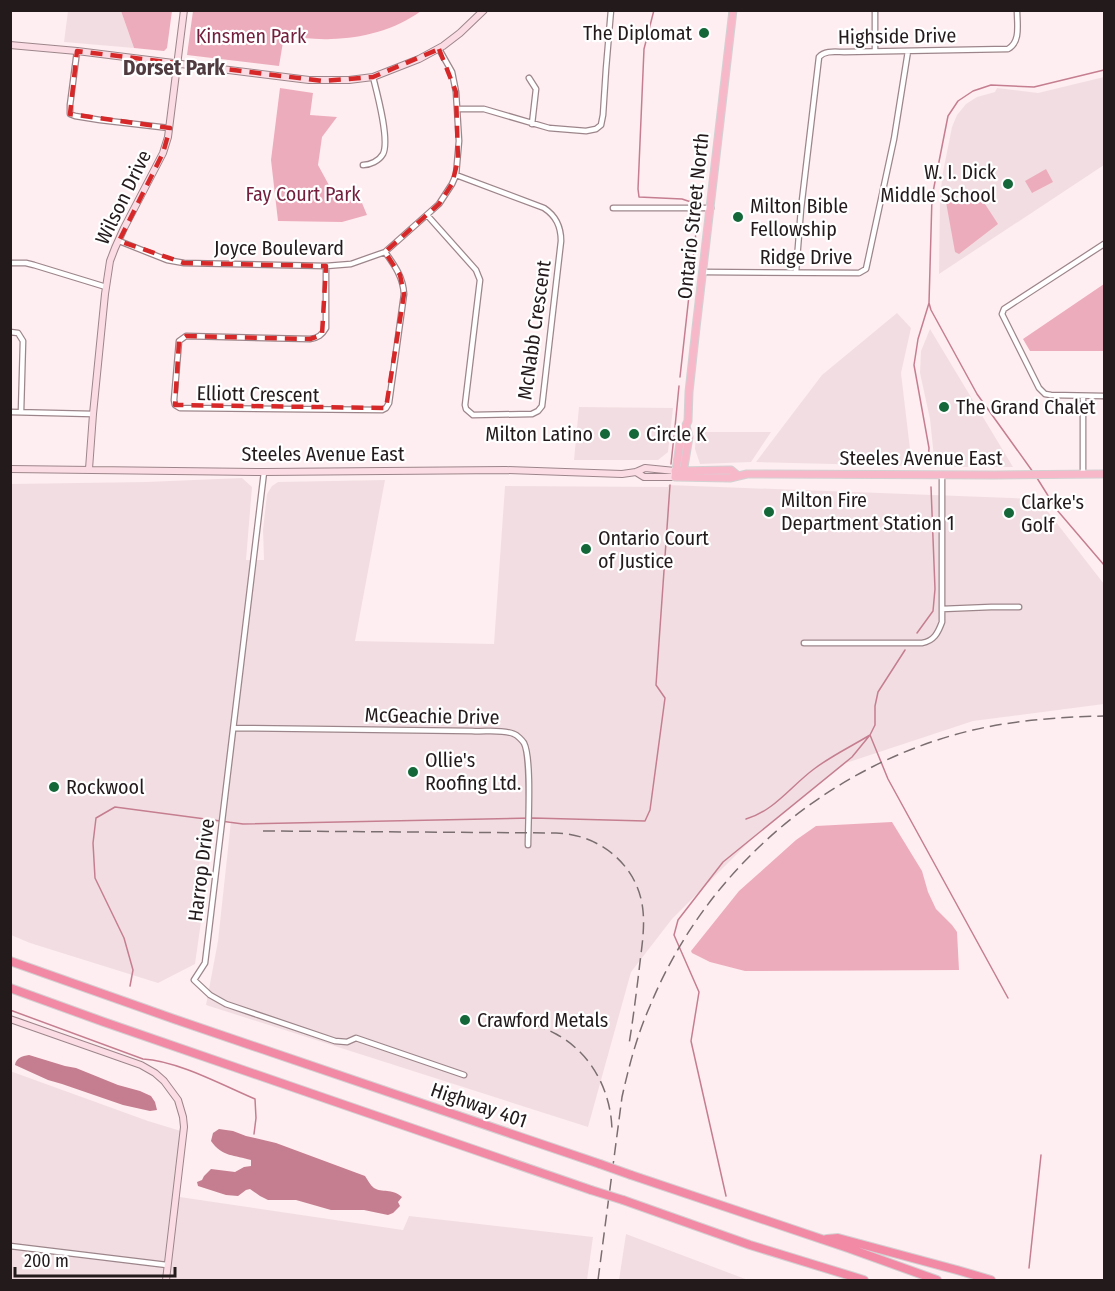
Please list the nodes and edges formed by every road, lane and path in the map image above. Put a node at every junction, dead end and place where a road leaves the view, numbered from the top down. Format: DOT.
graph roads {
  1 [pos="183,10"];
  2 [pos="484,10"];
  3 [pos="611,10"];
  4 [pos="733,10"];
  5 [pos="875,10"];
  6 [pos="1017,10"];
  7 [pos="10,45"];
  8 [pos="439,49"];
  9 [pos="77,51"];
  10 [pos="875,51"];
  11 [pos="908,51"];
  12 [pos="177,64"];
  13 [pos="373,77"];
  14 [pos="529,78"];
  15 [pos="458,109"];
  16 [pos="532,124"];
  17 [pos="169,128"];
  18 [pos="363,165"];
  19 [pos="456,175"];
  20 [pos="613,208"];
  21 [pos="711,208"];
  22 [pos="427,215"];
  23 [pos="119,241"];
  24 [pos="1104,244"];
  25 [pos="386,252"];
  26 [pos="10,263"];
  27 [pos="326,266"];
  28 [pos="704,272"];
  29 [pos="796,272"];
  30 [pos="106,288"];
  31 [pos="10,332"];
  32 [pos="1083,396"];
  33 [pos="1104,396"];
  34 [pos="10,412"];
  35 [pos="21,412"];
  36 [pos="93,414"];
  37 [pos="10,469"];
  38 [pos="89,469"];
  39 [pos="264,472"];
  40 [pos="1083,473"];
  41 [pos="679,474"];
  42 [pos="1104,474"];
  43 [pos="942,475"];
  44 [pos="1020,607"];
  45 [pos="942,609"];
  46 [pos="804,643"];
  47 [pos="234,728"];
  48 [pos="528,845"];
  49 [pos="10,961"];
  50 [pos="10,988"];
  51 [pos="10,1019"];
  52 [pos="464,1075"];
  53 [pos="822,1239"];
  54 [pos="10,1246"];
  55 [pos="167,1265"];
  56 [pos="165,1281"];
  57 [pos="864,1281"];
  58 [pos="937,1281"];
  59 [pos="991,1281"];
  1 -- 12 [label="street, Wilson Drive"];
  2 -- 8 [label="street"];
  3 -- 16 [label="street"];
  4 -- 21 [label="main road, Ontario Street North"];
  5 -- 10 [label="street"];
  6 -- 11 [label="street, Highside Drive"];
  7 -- 9 [label="street"];
  8 -- 13 [label="street"];
  8 -- 15 [label="street, Joyce Boulevard"];
  9 -- 12 [label="street"];
  9 -- 17 [label="street"];
  10 -- 11 [label="street, Highside Drive"];
  10 -- 29 [label="street, Highside Drive"];
  11 -- 29 [label="street, Ridge Drive"];
  12 -- 13 [label="street"];
  12 -- 17 [label="street, Wilson Drive"];
  13 -- 18 [label="street"];
  14 -- 16 [label="street"];
  15 -- 16 [label="street"];
  15 -- 19 [label="street, Joyce Boulevard"];
  17 -- 23 [label="street, Wilson Drive"];
  19 -- 22 [label="street, Joyce Boulevard"];
  19 -- 22 [label="street, McNabb Crescent"];
  20 -- 21 [label="street"];
  21 -- 28 [label="main road, Ontario Street North"];
  22 -- 25 [label="street, Joyce Boulevard"];
  23 -- 27 [label="street, Joyce Boulevard"];
  23 -- 30 [label="street, Wilson Drive"];
  24 -- 32 [label="street"];
  25 -- 27 [label="street, Joyce Boulevard"];
  25 -- 27 [label="street, Elliott Crescent"];
  26 -- 30 [label="street"];
  28 -- 29 [label="street, Ridge Drive"];
  28 -- 41 [label="main road, Ontario Street North"];
  30 -- 36 [label="street, Wilson Drive"];
  31 -- 35 [label="street"];
  32 -- 33 [label="street"];
  32 -- 40 [label="street"];
  34 -- 35 [label="street"];
  35 -- 36 [label="street"];
  36 -- 38 [label="street, Wilson Drive"];
  37 -- 38 [label="street, Steeles Avenue East"];
  38 -- 39 [label="street, Steeles Avenue East"];
  39 -- 41 [label="street, Steeles Avenue East"];
  39 -- 47 [label="street, Harrop Drive"];
  40 -- 42 [label="main road, Steeles Avenue East"];
  40 -- 43 [label="main road, Steeles Avenue East"];
  41 -- 43 [label="main road, Steeles Avenue East"];
  43 -- 45 [label="street"];
  44 -- 45 [label="street"];
  45 -- 46 [label="street"];
  47 -- 48 [label="street, McGeachie Drive"];
  47 -- 52 [label="street, Harrop Drive"];
  49 -- 53 [label="highway, Highway 401, bridge"];
  50 -- 57 [label="highway, bridge"];
  51 -- 55 [label="street"];
  53 -- 58 [label="highway, Highway 401"];
  53 -- 59 [label="highway"];
  54 -- 55 [label="street"];
  55 -- 56 [label="street"];
}
